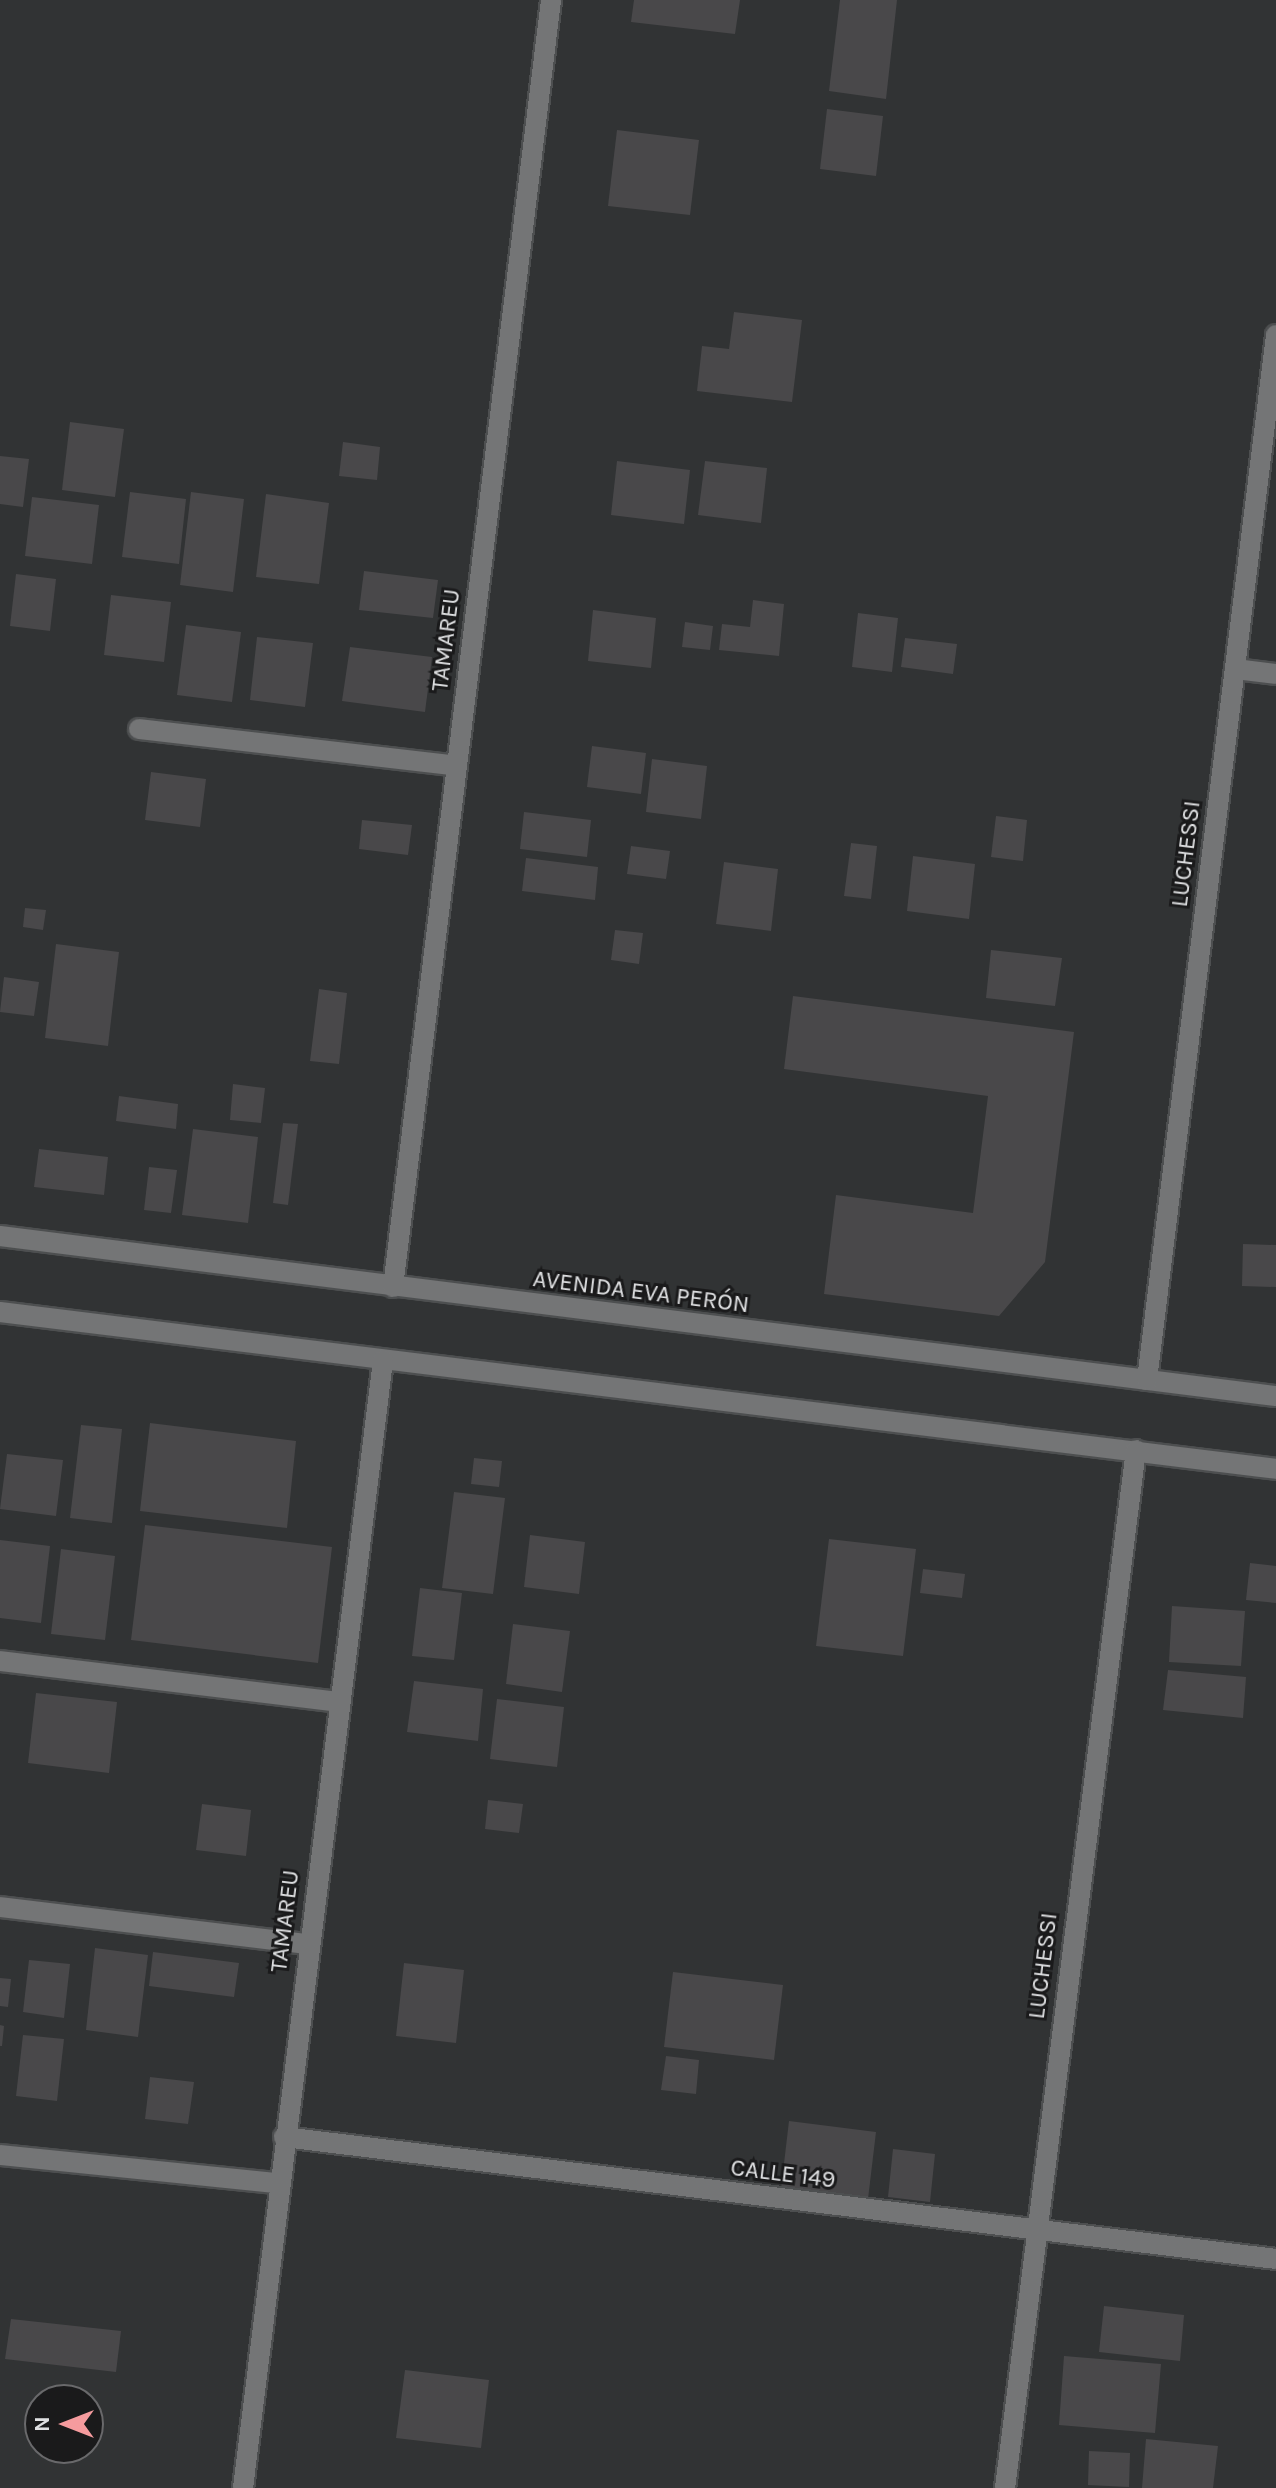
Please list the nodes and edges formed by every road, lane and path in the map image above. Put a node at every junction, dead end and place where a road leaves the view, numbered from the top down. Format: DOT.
graph roads {
  1 [pos="551,0"];
  2 [pos="1276,335"];
  3 [pos="1235,669"];
  4 [pos="1276,674"];
  5 [pos="139,729"];
  6 [pos="457,766"];
  7 [pos="0,1236"];
  8 [pos="393,1287"];
  9 [pos="0,1312"];
  10 [pos="383,1361"];
  11 [pos="1147,1380"];
  12 [pos="1276,1396"];
  13 [pos="1136,1450"];
  14 [pos="1276,1469"];
  15 [pos="0,1661"];
  16 [pos="339,1702"];
  17 [pos="0,1907"];
  18 [pos="308,1944"];
  19 [pos="284,2137"];
  20 [pos="0,2155"];
  21 [pos="278,2183"];
  22 [pos="1035,2232"];
  23 [pos="1276,2259"];
  24 [pos="243,2488"];
  25 [pos="1005,2488"];
  1 -- 6 [label="street, TAMAREU"];
  2 -- 3 [label="street, LUCHESSI"];
  3 -- 4 [label="street"];
  3 -- 11 [label="street, LUCHESSI"];
  5 -- 6 [label="street"];
  6 -- 8 [label="street, TAMAREU"];
  7 -- 8 [label="street, AVENIDA EVA PERÓN"];
  8 -- 11 [label="street, AVENIDA EVA PERÓN"];
  9 -- 10 [label="street"];
  10 -- 13 [label="street"];
  10 -- 16 [label="street, TAMAREU"];
  11 -- 12 [label="street, AVENIDA EVA PERÓN"];
  13 -- 14 [label="street"];
  13 -- 22 [label="street, LUCHESSI"];
  15 -- 16 [label="street"];
  16 -- 18 [label="street, TAMAREU"];
  17 -- 18 [label="street"];
  18 -- 19 [label="street, TAMAREU"];
  19 -- 21 [label="street, TAMAREU"];
  19 -- 22 [label="street, CALLE 149"];
  20 -- 21 [label="street"];
  21 -- 24 [label="street, TAMAREU"];
  22 -- 23 [label="street, CALLE 149"];
  22 -- 25 [label="street, LUCHESSI"];
}
